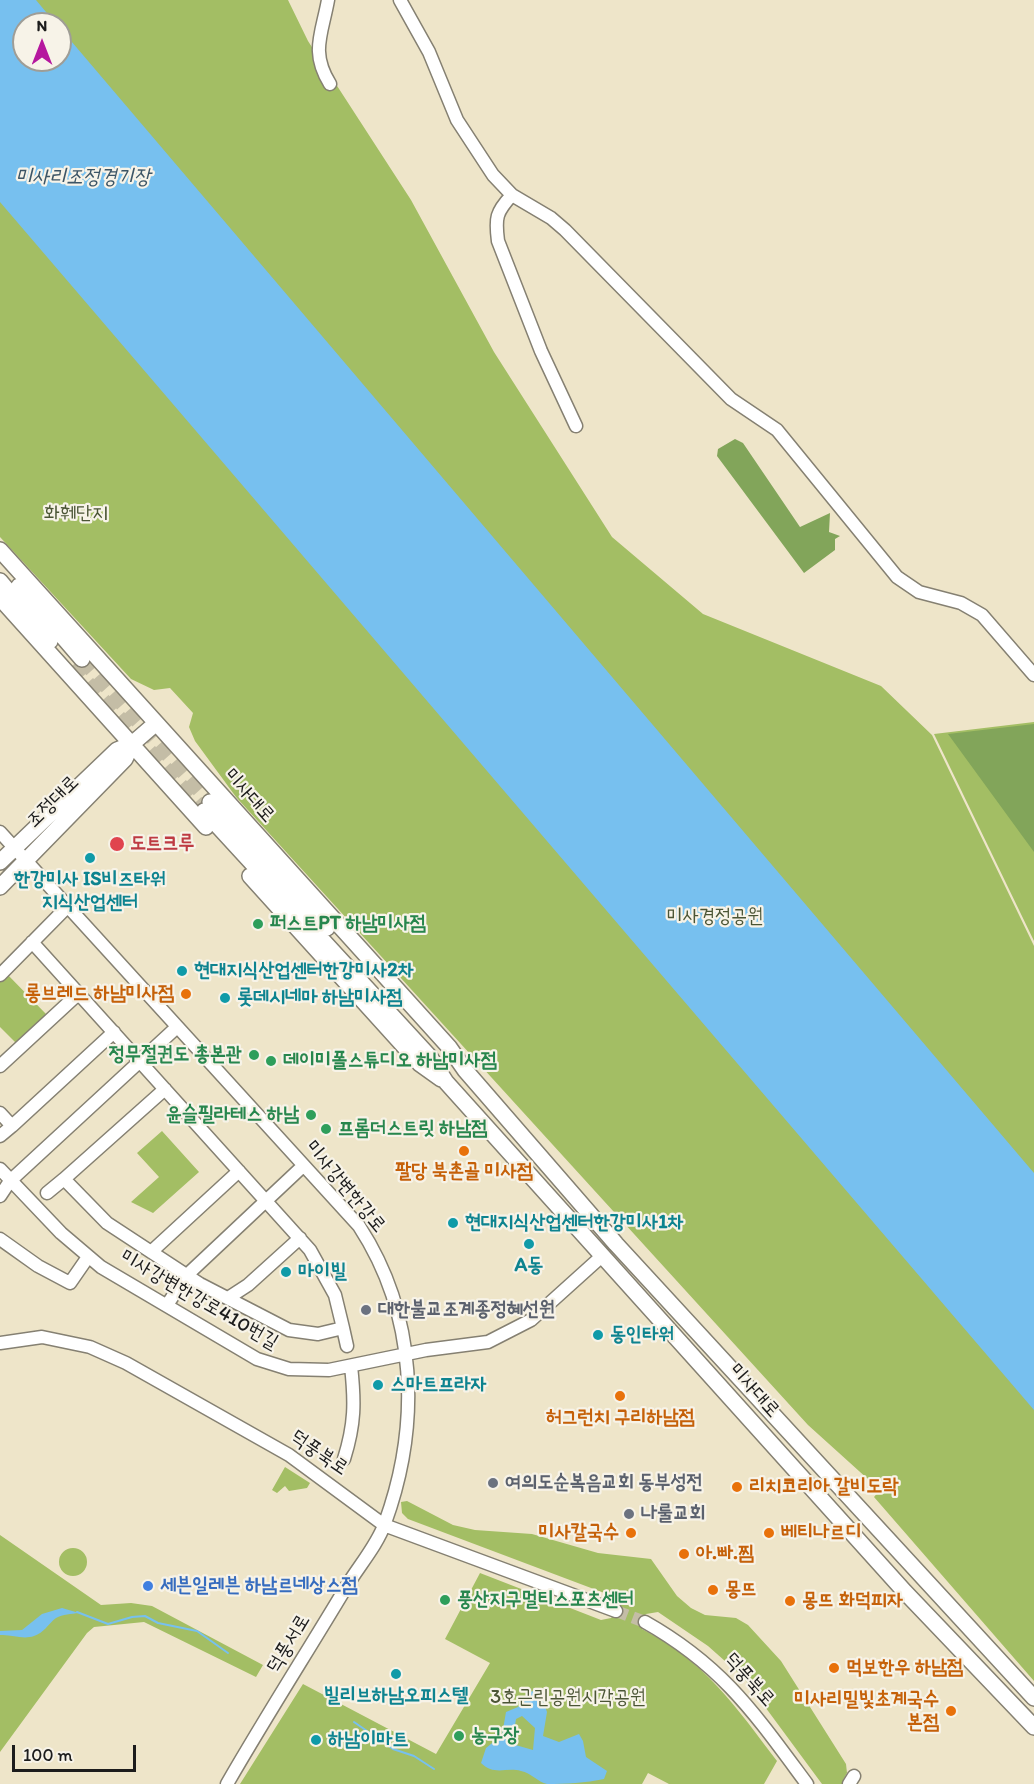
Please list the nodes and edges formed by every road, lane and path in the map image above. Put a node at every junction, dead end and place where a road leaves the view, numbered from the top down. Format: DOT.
graph roads {
  1 [pos="328,0"];
  2 [pos="400,0"];
  3 [pos="330,84"];
  4 [pos="512,195"];
  5 [pos="576,426"];
  6 [pos="0,550"];
  7 [pos="0,563"];
  8 [pos="0,581"];
  9 [pos="0,598"];
  10 [pos="76,660"];
  11 [pos="1034,675"];
  12 [pos="155,724"];
  13 [pos="132,744"];
  14 [pos="0,832"];
  15 [pos="20,854"];
  16 [pos="0,862"];
  17 [pos="0,887"];
  18 [pos="68,906"];
  19 [pos="32,942"];
  20 [pos="0,975"];
  21 [pos="78,993"];
  22 [pos="177,1027"];
  23 [pos="114,1032"];
  24 [pos="140,1061"];
  25 [pos="0,1066"];
  26 [pos="465,1070"];
  27 [pos="446,1082"];
  28 [pos="165,1089"];
  29 [pos="0,1113"];
  30 [pos="12,1126"];
  31 [pos="0,1136"];
  32 [pos="303,1166"];
  33 [pos="0,1169"];
  34 [pos="239,1171"];
  35 [pos="64,1179"];
  36 [pos="10,1181"];
  37 [pos="47,1193"];
  38 [pos="0,1196"];
  39 [pos="265,1198"];
  40 [pos="300,1238"];
  41 [pos="0,1239"];
  42 [pos="151,1252"];
  43 [pos="602,1256"];
  44 [pos="88,1257"];
  45 [pos="187,1275"];
  46 [pos="228,1298"];
  47 [pos="167,1305"];
  48 [pos="343,1328"];
  49 [pos="0,1343"];
  50 [pos="347,1346"];
  51 [pos="407,1354"];
  52 [pos="351,1366"];
  53 [pos="345,1459"];
  54 [pos="384,1525"];
  55 [pos="616,1611"];
  56 [pos="645,1622"];
  57 [pos="1034,1698"];
  58 [pos="1034,1727"];
  59 [pos="227,1784"];
  60 [pos="807,1784"];
  1 -- 3 [label="street"];
  2 -- 4 [label="street"];
  4 -- 5 [label="street"];
  4 -- 11 [label="street"];
  6 -- 10 [label="main road, 미사대로"];
  7 -- 10 [label="main road, 미사대로"];
  8 -- 10 [label="main road, 미사대로"];
  9 -- 10 [label="main road, 미사대로"];
  10 -- 12 [label="main road, 미사대로"];
  10 -- 13 [label="main road, 미사대로"];
  12 -- 13 [label="main road, 조정대로"];
  12 -- 26 [label="main road, 미사대로"];
  13 -- 15 [label="main road, 조정대로"];
  13 -- 27 [label="main road, 미사대로"];
  14 -- 15 [label="street, 미사강변한강로"];
  15 -- 16 [label="main road, 조정대로"];
  15 -- 17 [label="main road, 조정대로"];
  15 -- 18 [label="street, 미사강변한강로"];
  18 -- 19 [label="street"];
  18 -- 22 [label="street, 미사강변한강로"];
  19 -- 20 [label="street"];
  19 -- 21 [label="street"];
  21 -- 23 [label="street"];
  21 -- 25 [label="street"];
  22 -- 24 [label="street"];
  22 -- 32 [label="street, 미사강변한강로"];
  23 -- 24 [label="street"];
  23 -- 30 [label="street"];
  24 -- 28 [label="street"];
  24 -- 36 [label="street"];
  26 -- 27 [label="main road, 미사대로"];
  26 -- 57 [label="main road, 미사대로"];
  27 -- 43 [label="main road, 미사대로"];
  28 -- 34 [label="street"];
  28 -- 35 [label="street"];
  29 -- 30 [label="street"];
  30 -- 31 [label="street"];
  32 -- 39 [label="street"];
  32 -- 51 [label="street, 미사강변한강로"];
  33 -- 36 [label="street, 미사강변한강로410번길"];
  34 -- 39 [label="street"];
  34 -- 42 [label="street"];
  35 -- 37 [label="street"];
  35 -- 42 [label="street"];
  36 -- 38 [label="street"];
  36 -- 44 [label="street, 미사강변한강로410번길"];
  39 -- 40 [label="street"];
  39 -- 45 [label="street"];
  40 -- 46 [label="street"];
  40 -- 48 [label="street"];
  41 -- 44 [label="street"];
  42 -- 45 [label="street"];
  43 -- 51 [label="street, 미사강변한강로410번길"];
  43 -- 58 [label="main road, 미사대로"];
  44 -- 47 [label="street, 미사강변한강로410번길"];
  45 -- 46 [label="street"];
  45 -- 47 [label="street"];
  46 -- 48 [label="street"];
  47 -- 52 [label="street, 미사강변한강로410번길"];
  48 -- 50 [label="street"];
  49 -- 54 [label="street, 덕풍북로"];
  51 -- 52 [label="street, 미사강변한강로410번길"];
  51 -- 54 [label="street, 미사강변한강로"];
  52 -- 53 [label="street"];
  54 -- 55 [label="street, 덕풍북로"];
  54 -- 59 [label="street, 덕풍서로"];
  56 -- 60 [label="street, 덕풍북로"];
}
